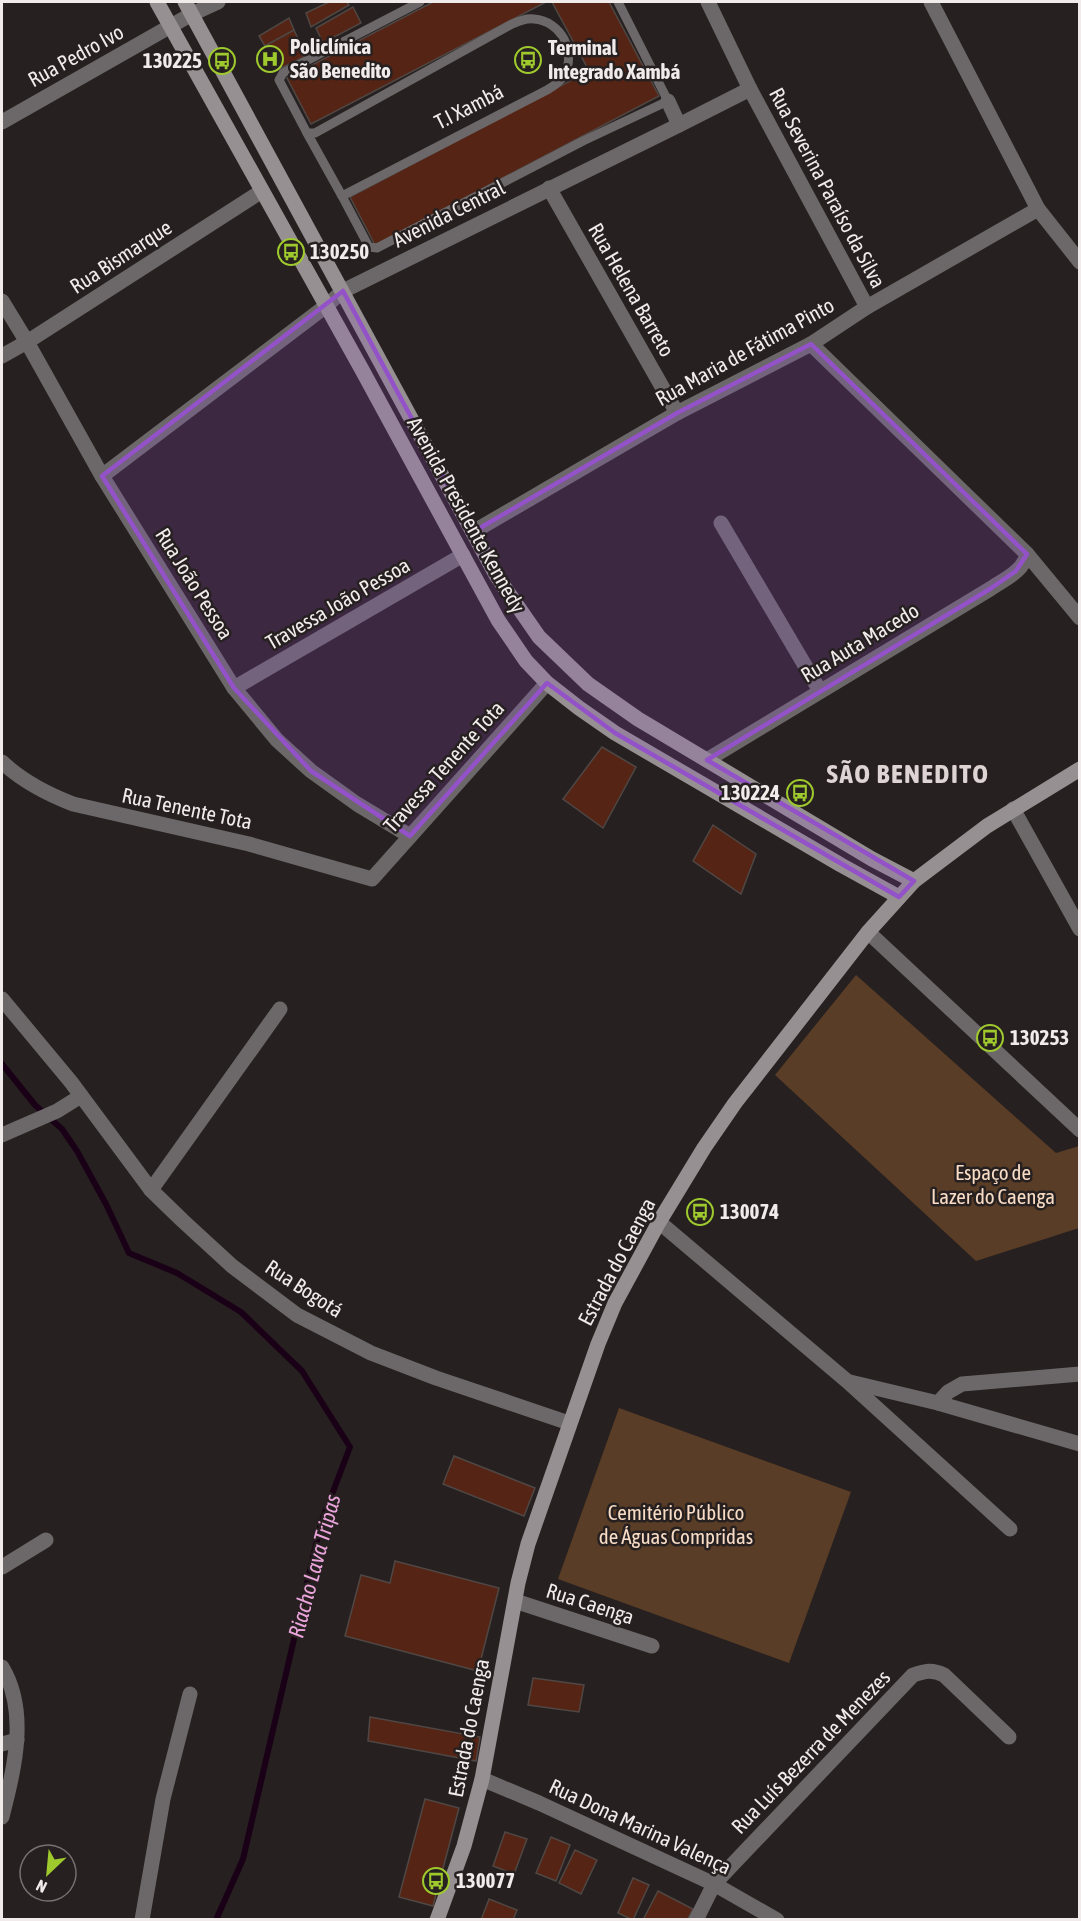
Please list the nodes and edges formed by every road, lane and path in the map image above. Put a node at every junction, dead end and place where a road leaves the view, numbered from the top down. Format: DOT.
graph roads {
  1 [pos="157,2"];
  2 [pos="218,2"];
  3 [pos="420,2"];
  4 [pos="618,2"];
  5 [pos="708,2"];
  6 [pos="931,2"];
  7 [pos="188,8"];
  8 [pos="171,27"];
  9 [pos="750,89"];
  10 [pos="668,100"];
  11 [pos="2,122"];
  12 [pos="679,125"];
  13 [pos="307,133"];
  14 [pos="549,188"];
  15 [pos="262,191"];
  16 [pos="342,196"];
  17 [pos="1038,209"];
  18 [pos="1080,262"];
  19 [pos="343,291"];
  20 [pos="2,301"];
  21 [pos="326,306"];
  22 [pos="867,307"];
  23 [pos="27,342"];
  24 [pos="811,344"];
  25 [pos="2,356"];
  26 [pos="676,413"];
  27 [pos="102,476"];
  28 [pos="721,523"];
  29 [pos="473,532"];
  30 [pos="1027,554"];
  31 [pos="463,555"];
  32 [pos="1080,618"];
  33 [pos="547,683"];
  34 [pos="234,688"];
  35 [pos="820,691"];
  36 [pos="707,760"];
  37 [pos="2,762"];
  38 [pos="1080,769"];
  39 [pos="1013,809"];
  40 [pos="411,836"];
  41 [pos="372,879"];
  42 [pos="914,881"];
  43 [pos="899,897"];
  44 [pos="1080,929"];
  45 [pos="868,932"];
  46 [pos="2,999"];
  47 [pos="280,1008"];
  48 [pos="81,1096"];
  49 [pos="1080,1130"];
  50 [pos="2,1134"];
  51 [pos="151,1190"];
  52 [pos="659,1222"];
  53 [pos="1080,1374"];
  54 [pos="847,1381"];
  55 [pos="938,1403"];
  56 [pos="569,1423"];
  57 [pos="1080,1444"];
  58 [pos="1010,1529"];
  59 [pos="46,1540"];
  60 [pos="2,1567"];
  61 [pos="515,1601"];
  62 [pos="652,1646"];
  63 [pos="2,1667"];
  64 [pos="190,1694"];
  65 [pos="1009,1737"];
  66 [pos="17,1740"];
  67 [pos="2,1744"];
  68 [pos="482,1779"];
  69 [pos="2,1817"];
  70 [pos="714,1884"];
  71 [pos="142,1920"];
  72 [pos="437,1920"];
  73 [pos="696,1920"];
  74 [pos="777,1920"];
  1 -- 8 [label="main road, Avenida Presidente Kennedy"];
  2 -- 7 [label="street, Rua Pedro Ivo"];
  3 -- 13 [label="lane"];
  4 -- 10 [label="lane"];
  5 -- 9 [label="street, Rua Severina Paraíso da Silva"];
  6 -- 17 [label="street"];
  7 -- 8 [label="street, Rua Pedro Ivo"];
  7 -- 19 [label="main road, Avenida Presidente Kennedy"];
  8 -- 11 [label="street, Rua Pedro Ivo"];
  8 -- 15 [label="main road, Avenida Presidente Kennedy"];
  9 -- 12 [label="street, Avenida Central"];
  9 -- 22 [label="street, Rua Severina Paraíso da Silva"];
  10 -- 12 [label="street"];
  10 -- 16 [label="lane"];
  12 -- 14 [label="street, Avenida Central"];
  13 -- 16 [label="lane"];
  13 -- 16 [label="lane, T.I Xambá"];
  14 -- 19 [label="street, Avenida Central"];
  14 -- 26 [label="street, Rua Helena Barreto"];
  15 -- 21 [label="main road, Avenida Presidente Kennedy"];
  15 -- 23 [label="street, Rua Bismarque"];
  17 -- 18 [label="street"];
  17 -- 22 [label="street, Rua Maria de Fátima Pinto"];
  19 -- 21 [label="street, Avenida Central"];
  19 -- 29 [label="main road, Avenida Presidente Kennedy"];
  20 -- 23 [label="street, Rua João Pessoa"];
  21 -- 27 [label="street, Avenida Central"];
  21 -- 31 [label="main road, Avenida Presidente Kennedy"];
  22 -- 24 [label="street, Rua Maria de Fátima Pinto"];
  23 -- 25 [label="street, Rua Bismarque"];
  23 -- 27 [label="street, Rua João Pessoa"];
  24 -- 26 [label="street, Rua Maria de Fátima Pinto"];
  24 -- 30 [label="street"];
  26 -- 29 [label="street, Rua Maria de Fátima Pinto"];
  27 -- 34 [label="street, Rua João Pessoa"];
  28 -- 35 [label="street"];
  29 -- 36 [label="main road, Avenida Presidente Kennedy"];
  30 -- 32 [label="street"];
  30 -- 35 [label="street, Rua Auta Macedo"];
  31 -- 33 [label="main road, Avenida Presidente Kennedy"];
  31 -- 34 [label="street, Travessa João Pessoa"];
  33 -- 40 [label="street, Travessa Tenente Tota"];
  33 -- 43 [label="main road, Avenida Presidente Kennedy"];
  34 -- 40 [label="street, Rua João Pessoa"];
  35 -- 36 [label="street, Rua Auta Macedo"];
  36 -- 42 [label="main road, Avenida Presidente Kennedy"];
  37 -- 41 [label="street, Rua Tenente Tota"];
  38 -- 39 [label="main road, Estrada do Caenga"];
  39 -- 42 [label="main road, Estrada do Caenga"];
  39 -- 44 [label="street"];
  40 -- 41 [label="street, Travessa Tenente Tota"];
  42 -- 43 [label="main road, Estrada do Caenga"];
  43 -- 45 [label="main road, Estrada do Caenga"];
  45 -- 49 [label="street"];
  45 -- 52 [label="main road, Estrada do Caenga"];
  46 -- 48 [label="street, Rua Bogotá"];
  47 -- 51 [label="street"];
  48 -- 50 [label="street"];
  48 -- 51 [label="street, Rua Bogotá"];
  51 -- 56 [label="street, Rua Bogotá"];
  52 -- 54 [label="street"];
  52 -- 56 [label="main road, Estrada do Caenga"];
  53 -- 55 [label="street"];
  54 -- 55 [label="street"];
  54 -- 58 [label="street"];
  55 -- 57 [label="street"];
  56 -- 61 [label="main road, Estrada do Caenga"];
  59 -- 60 [label="street"];
  61 -- 62 [label="street, Rua Caenga"];
  61 -- 68 [label="main road, Estrada do Caenga"];
  63 -- 66 [label="street"];
  64 -- 71 [label="street"];
  65 -- 70 [label="street, Rua Luís Bezerra de Menezes"];
  66 -- 67 [label="street"];
  66 -- 69 [label="street"];
  68 -- 70 [label="street, Rua Dona Marina Valença"];
  68 -- 72 [label="main road, Estrada do Caenga"];
  70 -- 73 [label="street, Rua Luís Bezerra de Menezes"];
  70 -- 74 [label="street, Rua Dona Marina Valença"];
}
